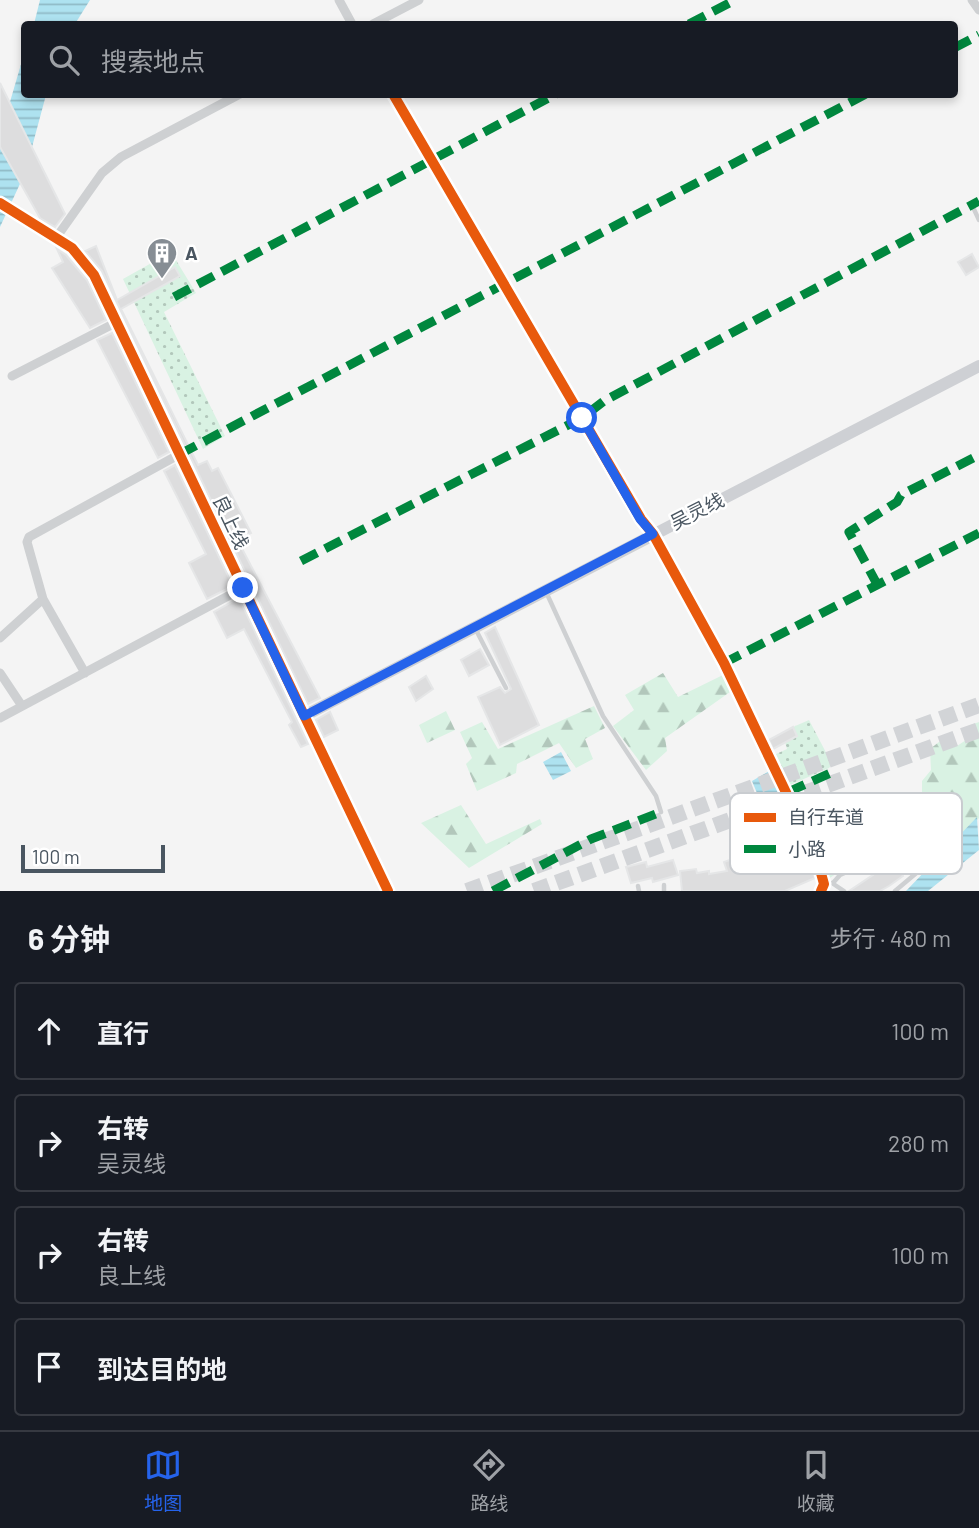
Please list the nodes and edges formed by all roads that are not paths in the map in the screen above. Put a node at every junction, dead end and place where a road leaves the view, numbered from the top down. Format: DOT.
graph roads {
  1 [pos="339,0"];
  2 [pos="419,0"];
  3 [pos="972,0"];
  4 [pos="979,10"];
  5 [pos="350,21"];
  6 [pos="379,21"];
  7 [pos="232,98"];
  8 [pos="395,98"];
  9 [pos="972,205"];
  10 [pos="5,207"];
  11 [pos="979,220"];
  12 [pos="57,237"];
  13 [pos="117,322"];
  14 [pos="979,366"];
  15 [pos="12,376"];
  16 [pos="180,454"];
  17 [pos="653,534"];
  18 [pos="243,588"];
  19 [pos="545,590"];
  20 [pos="43,599"];
  21 [pos="474,626"];
  22 [pos="0,638"];
  23 [pos="0,673"];
  24 [pos="85,673"];
  25 [pos="506,688"];
  26 [pos="22,706"];
  27 [pos="304,716"];
  28 [pos="0,718"];
  29 [pos="788,793"];
  30 [pos="661,812"];
  31 [pos="843,874"];
  32 [pos="915,874"];
  33 [pos="826,886"];
  34 [pos="388,891"];
  35 [pos="844,891"];
  36 [pos="895,891"];
  1 -- 5 [label="street"];
  2 -- 6 [label="street"];
  3 -- 4 [label="street"];
  7 -- 12 [label="street"];
  8 -- 17 [label="street"];
  9 -- 11 [label="lane"];
  10 -- 12 [label="street, 良上线"];
  12 -- 13 [label="street, 良上线"];
  13 -- 15 [label="street"];
  13 -- 16 [label="street, 良上线"];
  14 -- 17 [label="street, 吴灵线"];
  16 -- 18 [label="street, 良上线"];
  16 -- 20 [label="street"];
  17 -- 19 [label="street, 吴灵线"];
  17 -- 29 [label="street"];
  18 -- 24 [label="street"];
  18 -- 27 [label="street, 良上线"];
  19 -- 21 [label="street, 吴灵线"];
  19 -- 30 [label="lane"];
  20 -- 22 [label="street"];
  20 -- 24 [label="street"];
  21 -- 25 [label="lane"];
  21 -- 27 [label="street, 吴灵线"];
  23 -- 26 [label="street"];
  24 -- 26 [label="street"];
  26 -- 28 [label="street"];
  27 -- 34 [label="street, 良上线"];
  31 -- 33 [label="lane"];
  32 -- 36 [label="lane"];
  33 -- 35 [label="lane"];
}
